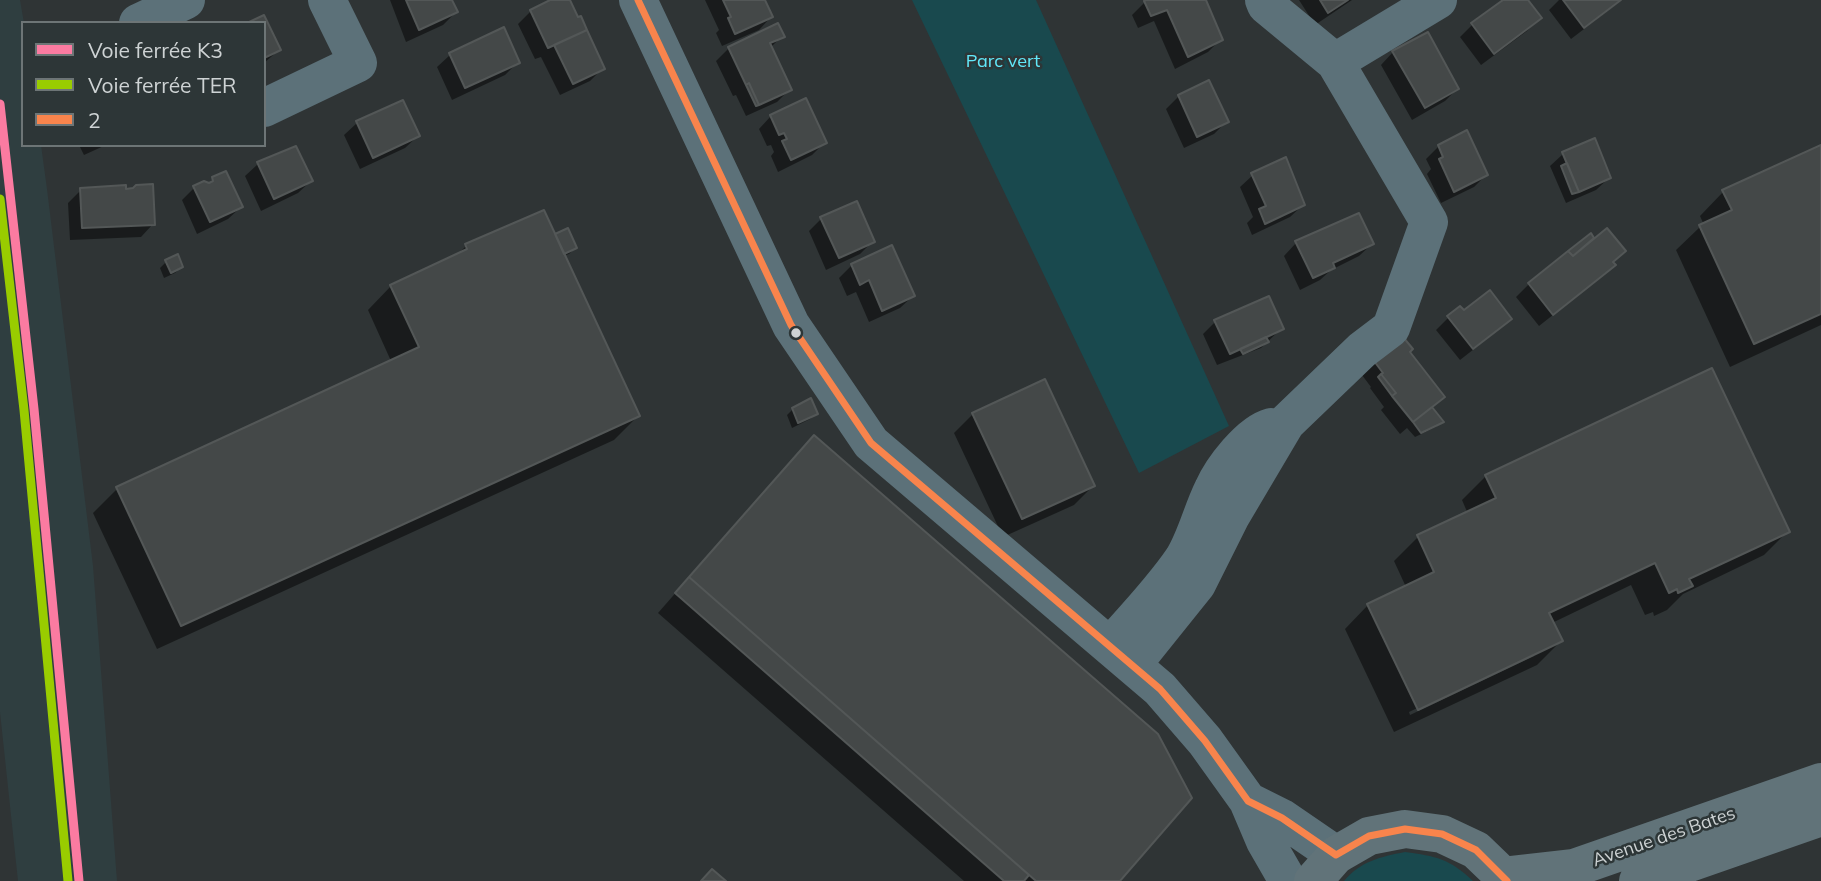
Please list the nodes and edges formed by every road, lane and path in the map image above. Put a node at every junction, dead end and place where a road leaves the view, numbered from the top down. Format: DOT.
graph roads {
  1 [pos="186,0"];
  2 [pos="327,0"];
  3 [pos="638,0"];
  4 [pos="1264,0"];
  5 [pos="1438,0"];
  6 [pos="142,21"];
  7 [pos="1335,62"];
  8 [pos="266,107"];
  9 [pos="1121,656"];
  10 [pos="1821,782"];
  11 [pos="1248,801"];
  12 [pos="1821,817"];
  13 [pos="1325,868"];
  14 [pos="1505,878"];
  15 [pos="1288,881"];
  16 [pos="1638,881"];
  1 -- 6 [label="street"];
  2 -- 8 [label="street"];
  3 -- 9 [label="street"];
  4 -- 7 [label="street"];
  5 -- 7 [label="street"];
  7 -- 9 [label="street"];
  9 -- 11 [label="street"];
  10 -- 14 [label="main road, Avenue des Bates"];
  11 -- 13 [label="street"];
  11 -- 15 [label="street"];
  12 -- 16 [label="main road, Avenue des Bates"];
  13 -- 14 [label="main road"];
}
